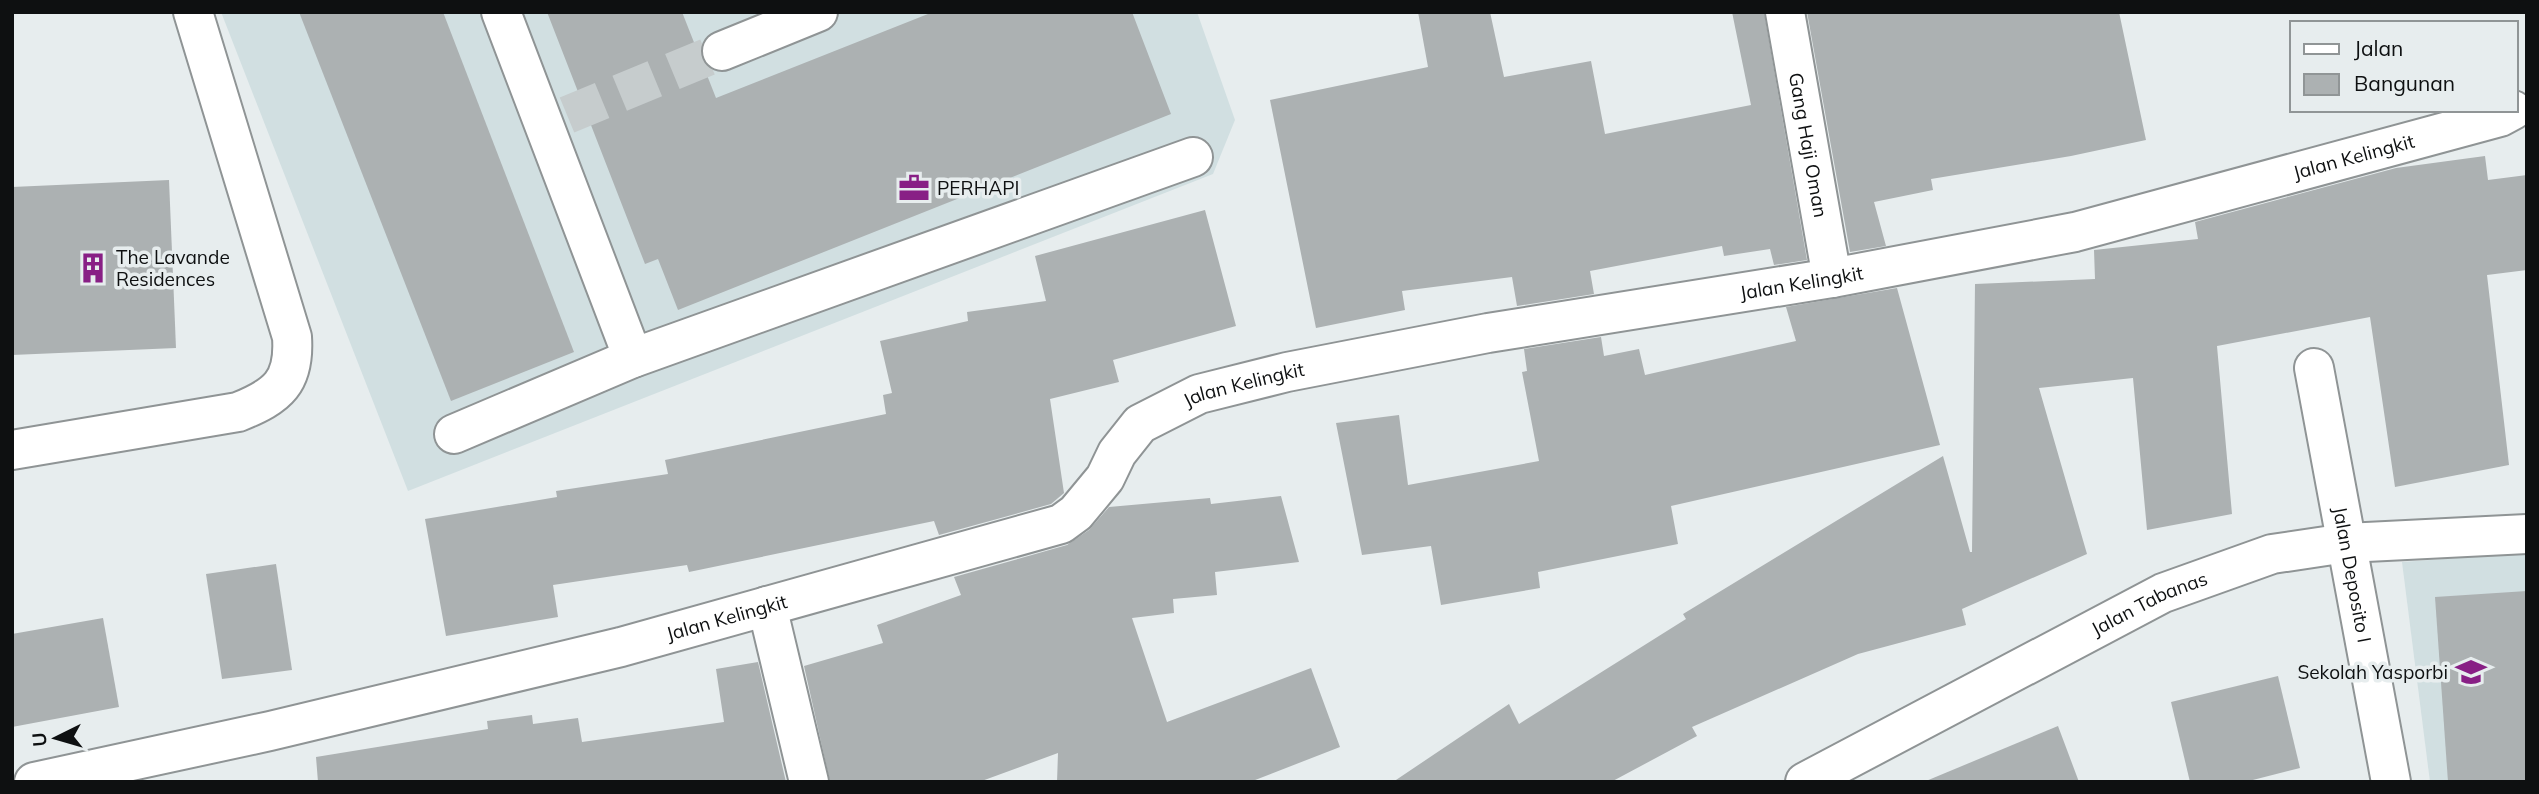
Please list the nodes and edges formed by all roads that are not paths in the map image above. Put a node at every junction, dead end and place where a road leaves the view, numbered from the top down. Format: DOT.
graph roads {
  1 [pos="193,12"];
  2 [pos="501,12"];
  3 [pos="818,12"];
  4 [pos="1785,12"];
  5 [pos="722,51"];
  6 [pos="2509,112"];
  7 [pos="1193,157"];
  8 [pos="1832,278"];
  9 [pos="633,358"];
  10 [pos="2314,368"];
  11 [pos="454,434"];
  12 [pos="12,450"];
  13 [pos="2527,534"];
  14 [pos="2346,544"];
  15 [pos="767,606"];
  16 [pos="34,782"];
  17 [pos="809,782"];
  18 [pos="1805,782"];
  19 [pos="2391,782"];
  1 -- 12 [label="street"];
  2 -- 9 [label="street"];
  3 -- 5 [label="street"];
  4 -- 8 [label="street, Gang Haji Oman"];
  6 -- 8 [label="street, Jalan Kelingkit"];
  7 -- 9 [label="street"];
  8 -- 15 [label="street, Jalan Kelingkit"];
  9 -- 11 [label="street"];
  10 -- 14 [label="street, Jalan Deposito I"];
  13 -- 14 [label="street, Jalan Tabanas"];
  14 -- 18 [label="street, Jalan Tabanas"];
  14 -- 19 [label="street, Jalan Deposito I"];
  15 -- 16 [label="street, Jalan Kelingkit"];
  15 -- 17 [label="street"];
}
